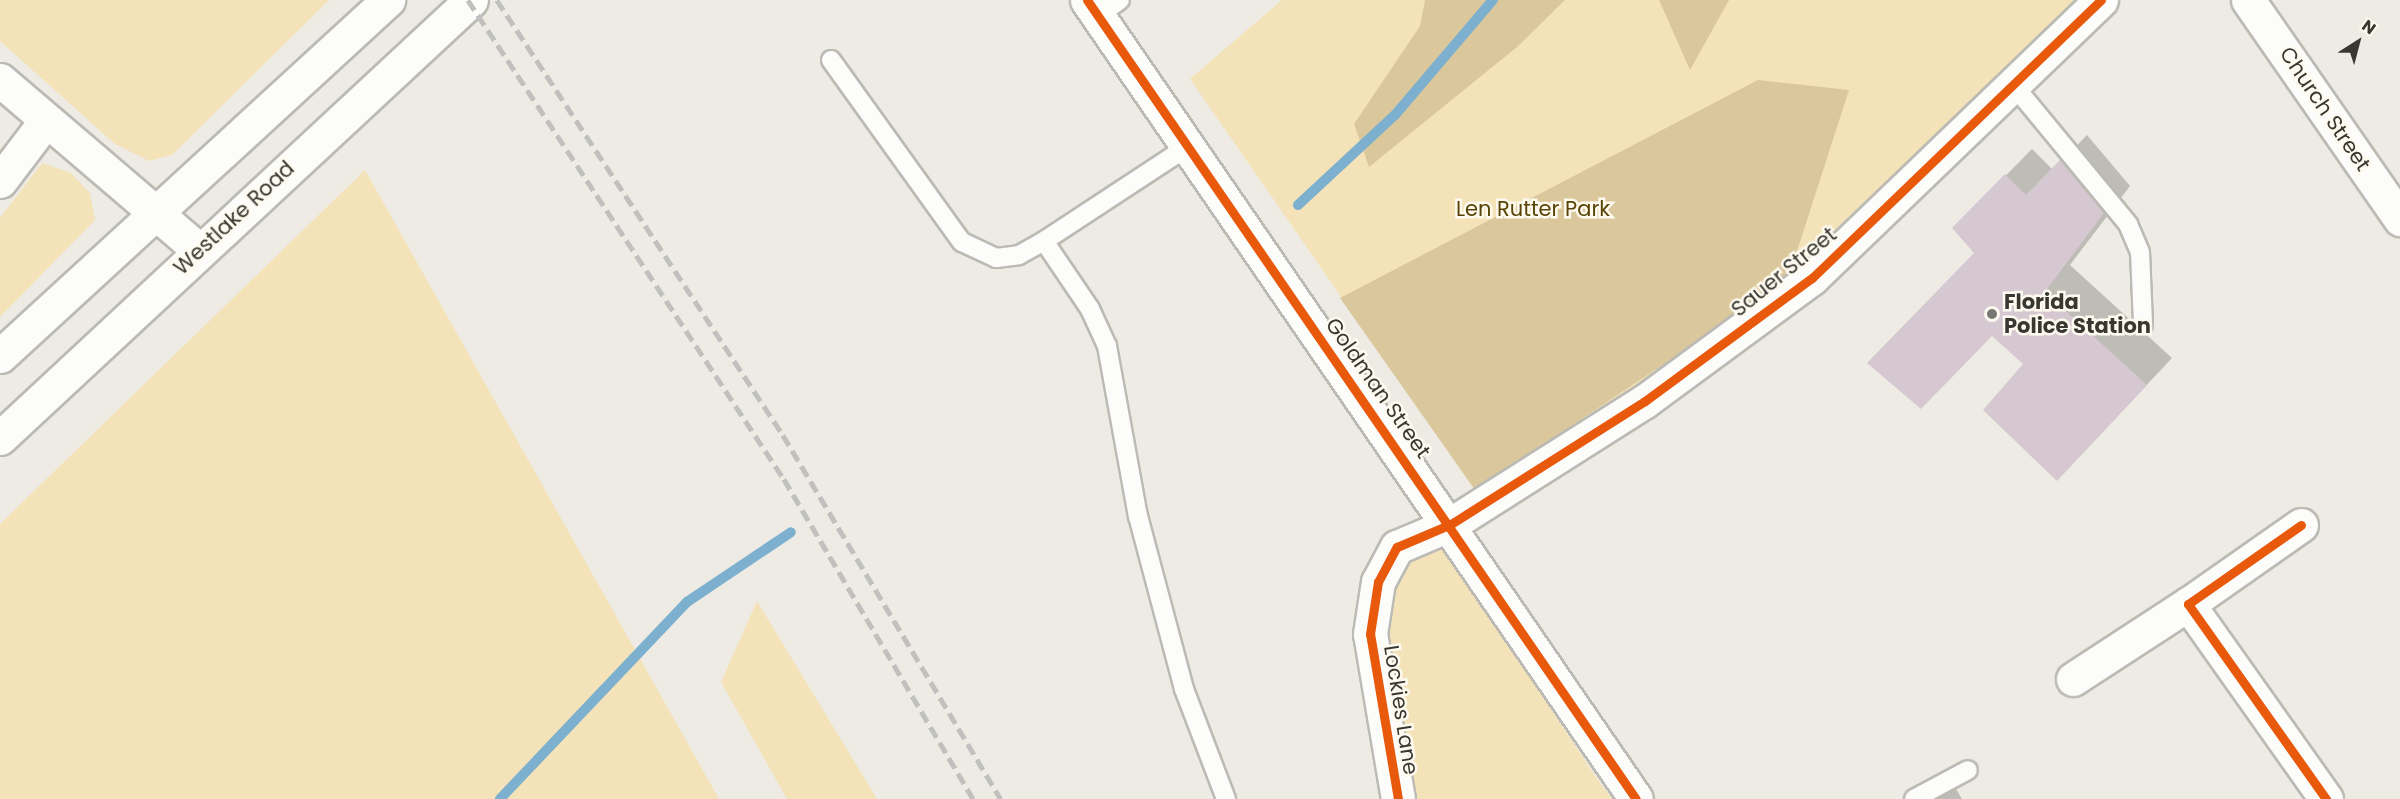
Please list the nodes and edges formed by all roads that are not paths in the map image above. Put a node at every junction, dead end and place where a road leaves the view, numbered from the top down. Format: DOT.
graph roads {
  1 [pos="388,0"];
  2 [pos="471,0"];
  3 [pos="2101,0"];
  4 [pos="2248,0"];
  5 [pos="1101,5"];
  6 [pos="831,60"];
  7 [pos="0,80"];
  8 [pos="2015,87"];
  9 [pos="44,123"];
  10 [pos="1187,147"];
  11 [pos="0,182"];
  12 [pos="154,215"];
  13 [pos="2400,219"];
  14 [pos="1044,241"];
  15 [pos="199,250"];
  16 [pos="2144,325"];
  17 [pos="0,356"];
  18 [pos="0,438"];
  19 [pos="1451,524"];
  20 [pos="2301,525"];
  21 [pos="2188,604"];
  22 [pos="2073,679"];
  23 [pos="1968,770"];
  24 [pos="1226,799"];
  25 [pos="1398,799"];
  26 [pos="1636,799"];
  27 [pos="1914,799"];
  28 [pos="2326,799"];
  1 -- 12 [label="street"];
  2 -- 15 [label="street, Westlake Road"];
  3 -- 8 [label="street, Sauer Street"];
  4 -- 13 [label="street, Church Street"];
  5 -- 10 [label="street, Goldman Street"];
  6 -- 14 [label="lane"];
  7 -- 9 [label="street"];
  8 -- 16 [label="lane"];
  8 -- 19 [label="street, Sauer Street"];
  9 -- 11 [label="street"];
  9 -- 12 [label="street"];
  10 -- 14 [label="lane"];
  10 -- 19 [label="street, Goldman Street"];
  12 -- 15 [label="street"];
  12 -- 17 [label="street"];
  14 -- 24 [label="lane"];
  15 -- 18 [label="street, Westlake Road"];
  19 -- 25 [label="street, Lockies Lane"];
  19 -- 26 [label="street, Goldman Street"];
  20 -- 21 [label="street"];
  21 -- 22 [label="street"];
  21 -- 28 [label="street"];
  23 -- 27 [label="lane"];
}
